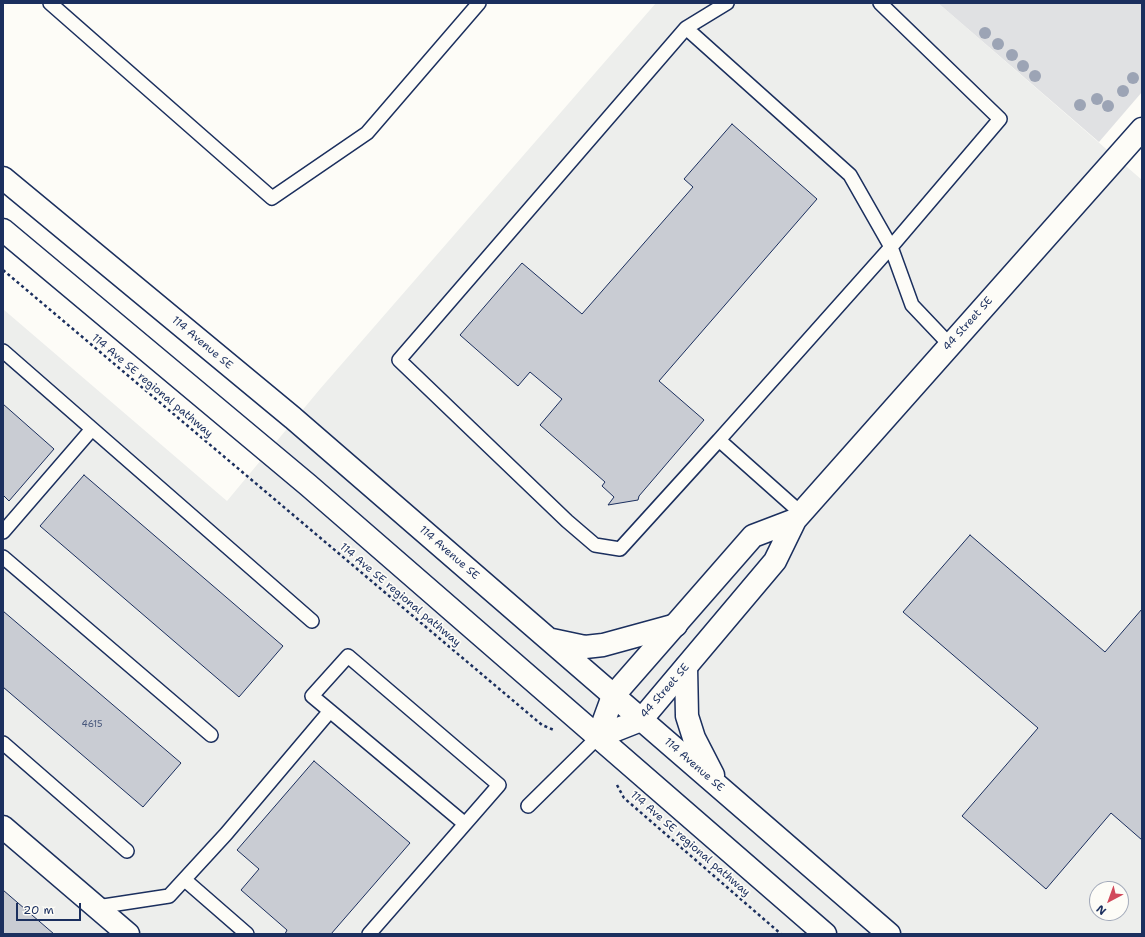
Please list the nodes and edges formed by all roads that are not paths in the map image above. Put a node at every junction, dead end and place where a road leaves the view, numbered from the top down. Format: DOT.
graph roads {
  1 [pos="50,3"];
  2 [pos="479,3"];
  3 [pos="727,3"];
  4 [pos="880,3"];
  5 [pos="686,28"];
  6 [pos="1142,129"];
  7 [pos="3,178"];
  8 [pos="3,230"];
  9 [pos="890,247"];
  10 [pos="950,345"];
  11 [pos="3,352"];
  12 [pos="92,429"];
  13 [pos="718,440"];
  14 [pos="798,516"];
  15 [pos="3,532"];
  16 [pos="3,557"];
  17 [pos="312,621"];
  18 [pos="676,625"];
  19 [pos="550,640"];
  20 [pos="686,667"];
  21 [pos="613,696"];
  22 [pos="330,711"];
  23 [pos="641,720"];
  24 [pos="210,735"];
  25 [pos="598,737"];
  26 [pos="3,743"];
  27 [pos="718,785"];
  28 [pos="528,806"];
  29 [pos="465,824"];
  30 [pos="3,827"];
  31 [pos="127,851"];
  32 [pos="185,880"];
  33 [pos="97,907"];
  34 [pos="127,934"];
  35 [pos="247,934"];
  36 [pos="368,934"];
  37 [pos="824,934"];
  38 [pos="889,934"];
  1 -- 2 [label="lane"];
  3 -- 5 [label="lane"];
  4 -- 9 [label="lane"];
  5 -- 9 [label="lane"];
  5 -- 13 [label="lane"];
  6 -- 10 [label="main road, 44 Street SE"];
  7 -- 19 [label="main road, 114 Avenue SE"];
  8 -- 25 [label="main road"];
  9 -- 10 [label="lane"];
  9 -- 13 [label="lane"];
  10 -- 14 [label="main road, 44 Street SE"];
  11 -- 12 [label="lane"];
  12 -- 15 [label="lane"];
  12 -- 17 [label="lane"];
  13 -- 14 [label="lane"];
  14 -- 18 [label="main road, 44 Street SE"];
  14 -- 20 [label="main road, 44 Street SE"];
  16 -- 24 [label="lane"];
  18 -- 19 [label="main road"];
  18 -- 21 [label="main road, 44 Street SE"];
  19 -- 21 [label="main road, 114 Avenue SE"];
  20 -- 23 [label="main road, 44 Street SE"];
  20 -- 27 [label="main road"];
  21 -- 23 [label="main road, 114 Avenue SE"];
  21 -- 25 [label="main road, 44 Street SE"];
  22 -- 29 [label="lane"];
  22 -- 29 [label="lane"];
  22 -- 32 [label="lane"];
  23 -- 25 [label="main road, 44 Street SE"];
  23 -- 27 [label="main road, 114 Avenue SE"];
  25 -- 28 [label="lane"];
  25 -- 37 [label="main road"];
  26 -- 31 [label="lane"];
  27 -- 38 [label="main road, 114 Avenue SE"];
  29 -- 36 [label="lane"];
  30 -- 33 [label="main road"];
  32 -- 33 [label="lane"];
  32 -- 35 [label="lane"];
  33 -- 34 [label="main road"];
}
